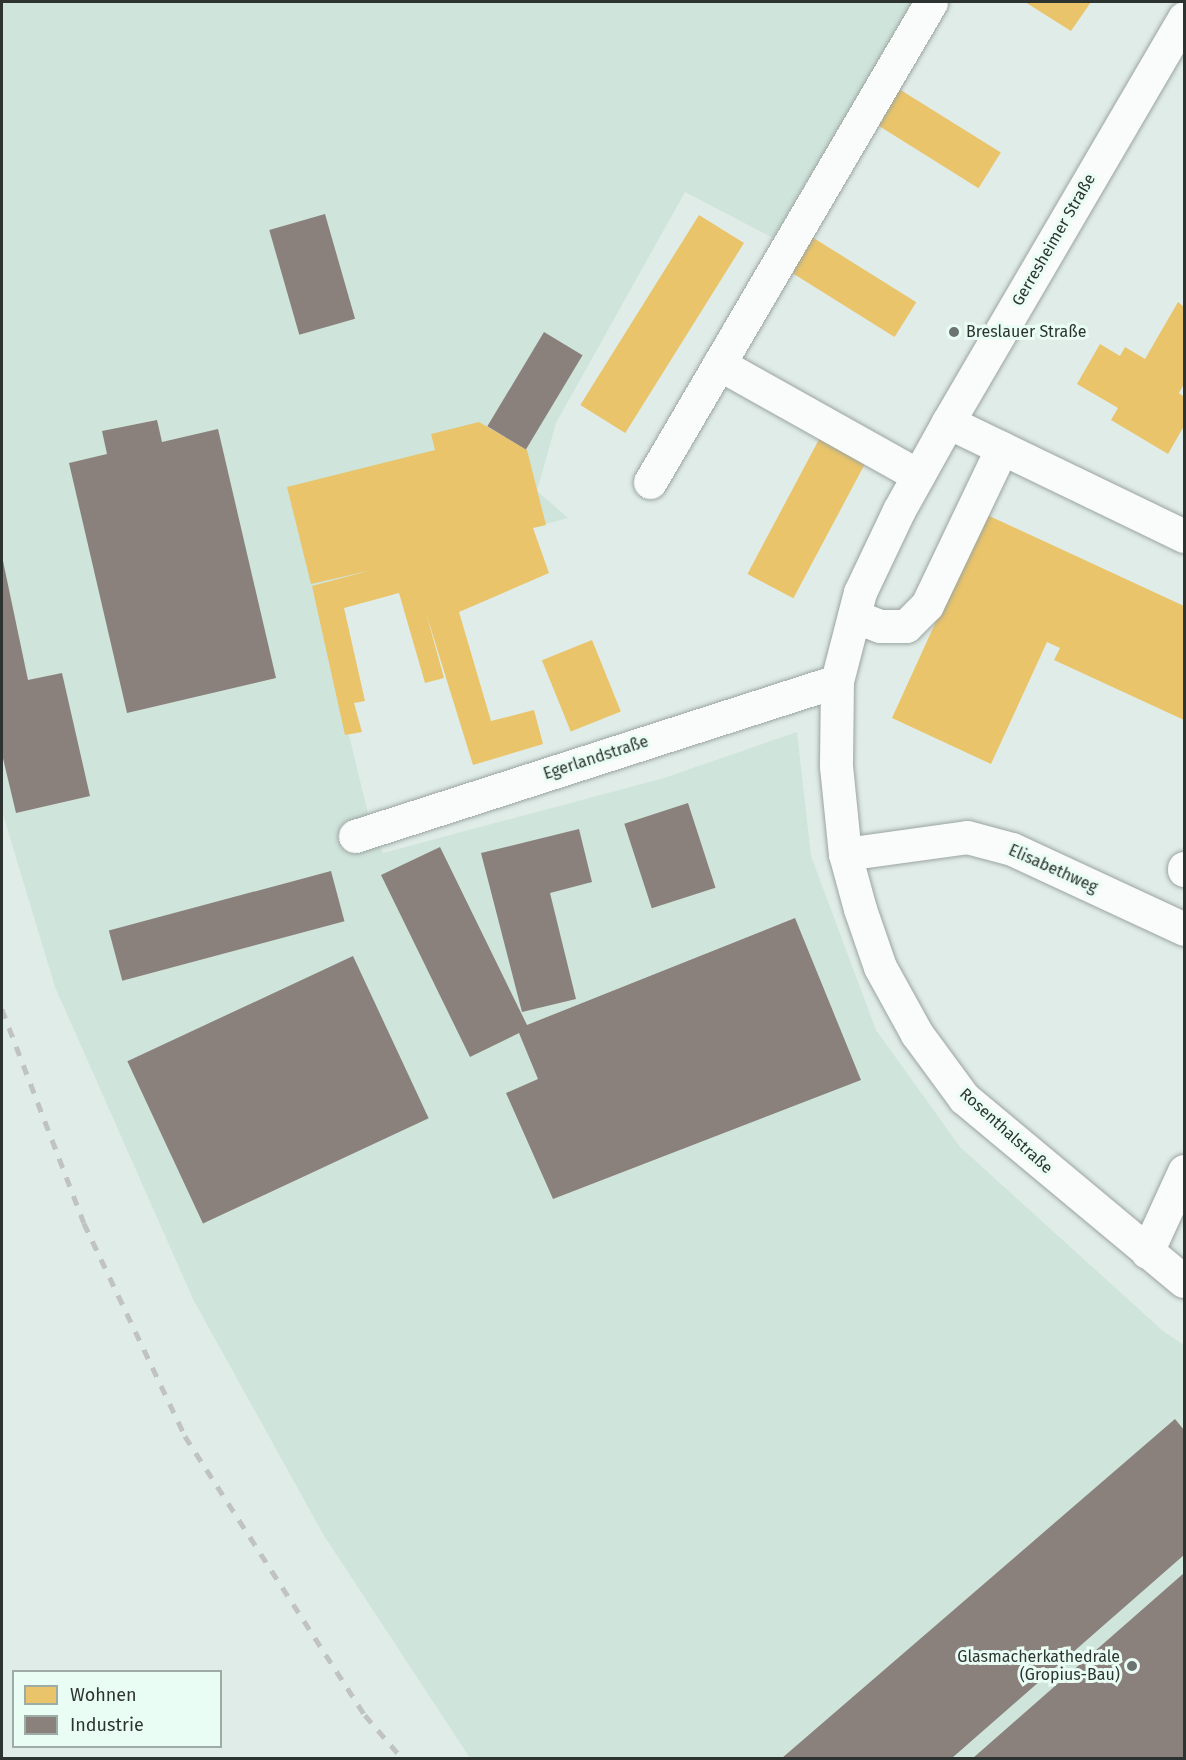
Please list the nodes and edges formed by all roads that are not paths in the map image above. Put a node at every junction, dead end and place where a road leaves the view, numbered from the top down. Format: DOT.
graph roads {
  1 [pos="930,2"];
  2 [pos="1185,18"];
  3 [pos="719,364"];
  4 [pos="948,422"];
  5 [pos="1002,448"];
  6 [pos="918,475"];
  7 [pos="650,482"];
  8 [pos="1185,536"];
  9 [pos="857,604"];
  10 [pos="837,681"];
  11 [pos="355,836"];
  12 [pos="845,854"];
  13 [pos="1185,929"];
  14 [pos="1185,1172"];
  15 [pos="1147,1252"];
  16 [pos="1185,1281"];
  1 -- 3 [label="street"];
  2 -- 4 [label="street, Gerresheimer Straße"];
  3 -- 6 [label="street"];
  3 -- 7 [label="street"];
  4 -- 5 [label="street"];
  4 -- 6 [label="street, Gerresheimer Straße"];
  5 -- 8 [label="street"];
  5 -- 9 [label="street"];
  6 -- 9 [label="street, Gerresheimer Straße"];
  9 -- 10 [label="street, Rosenthalstraße"];
  10 -- 11 [label="street, Egerlandstraße"];
  10 -- 12 [label="street, Rosenthalstraße"];
  12 -- 13 [label="street, Elisabethweg"];
  12 -- 15 [label="street, Rosenthalstraße"];
  14 -- 15 [label="street"];
  15 -- 16 [label="street, Rosenthalstraße"];
}
